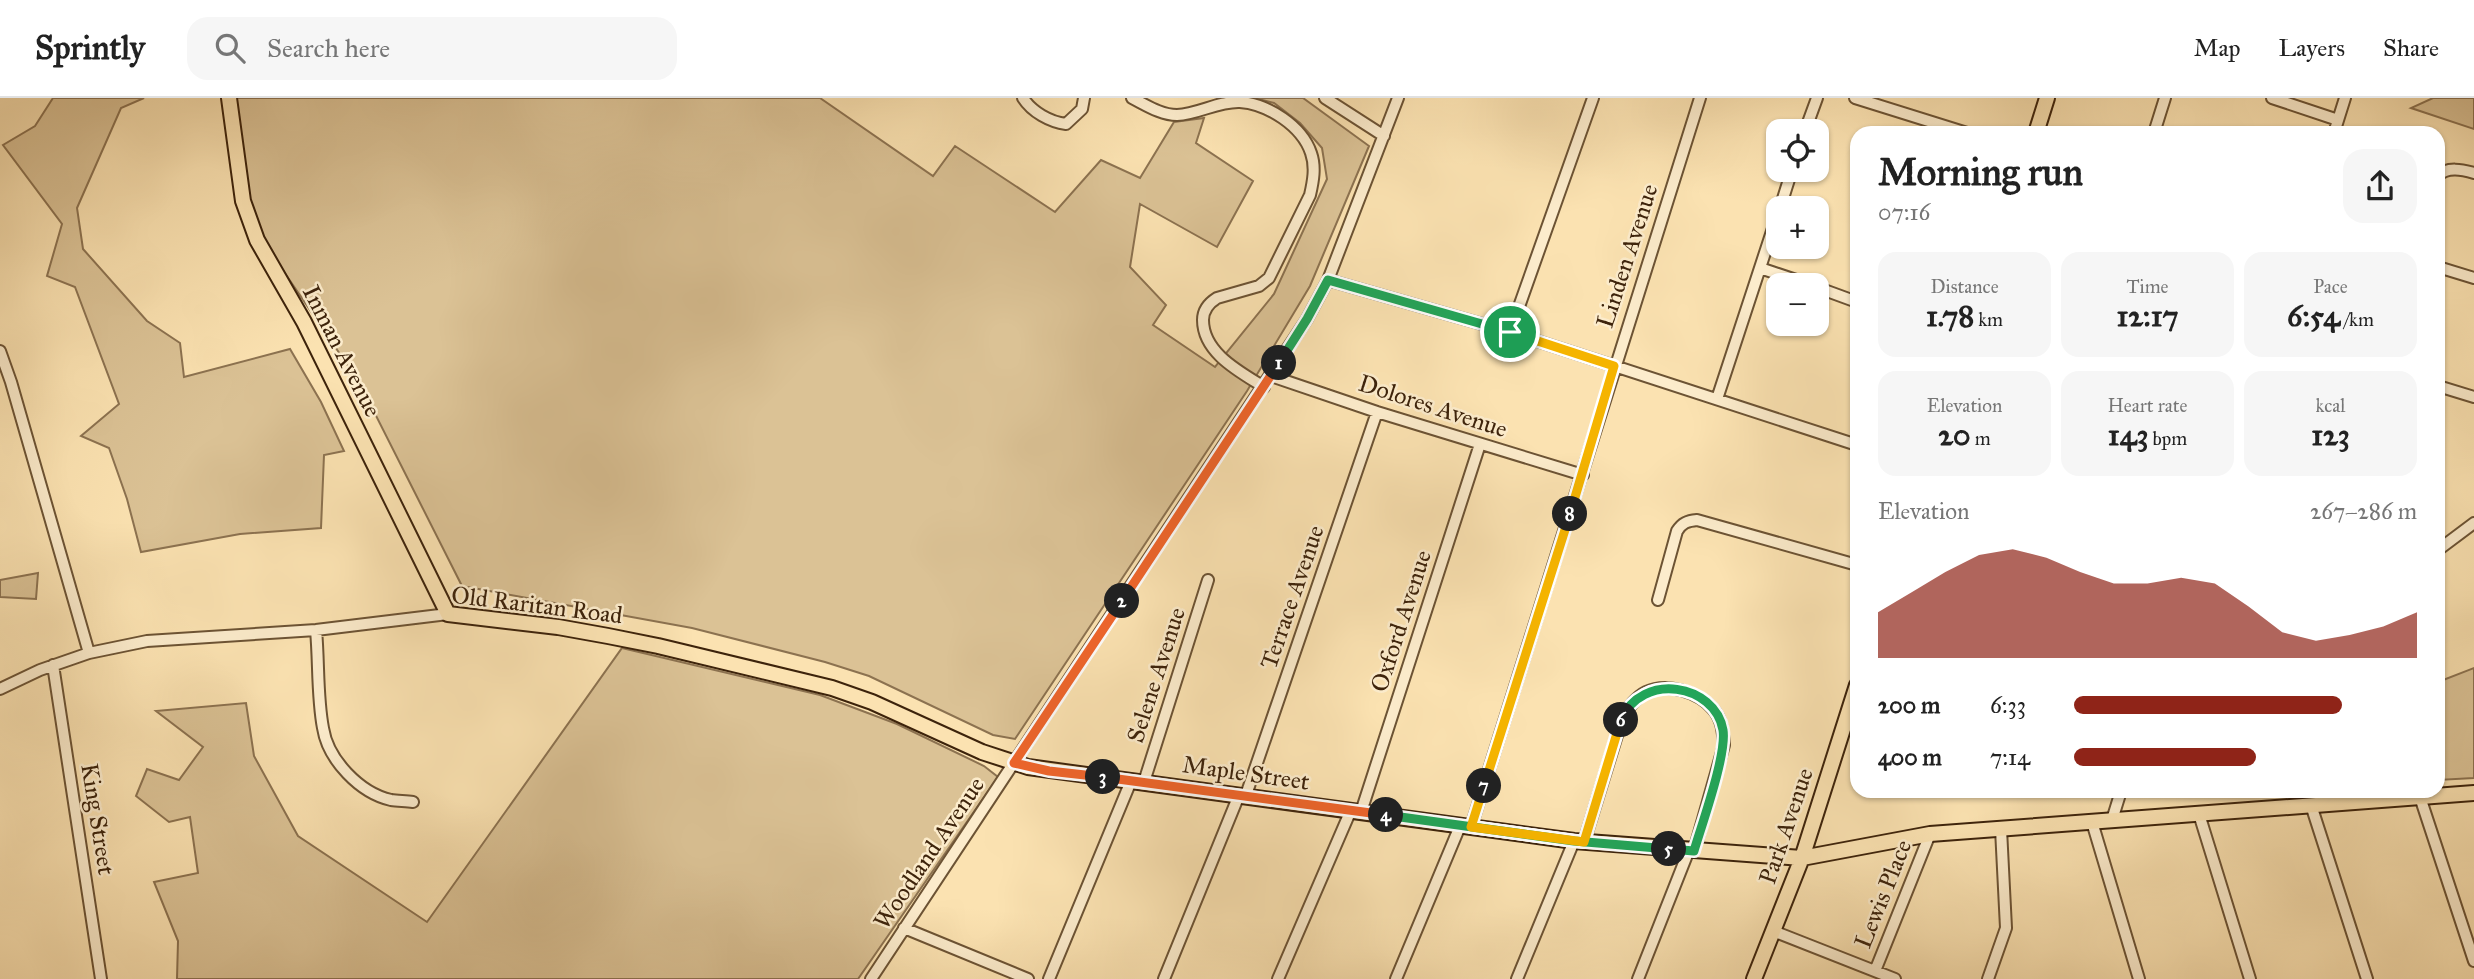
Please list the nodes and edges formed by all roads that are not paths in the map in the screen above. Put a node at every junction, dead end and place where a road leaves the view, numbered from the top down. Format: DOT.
graph roads {
  1 [pos="229,98"];
  2 [pos="1023,98"];
  3 [pos="1084,98"];
  4 [pos="1132,98"];
  5 [pos="1325,98"];
  6 [pos="1398,98"];
  7 [pos="1592,98"];
  8 [pos="1700,98"];
  9 [pos="1816,98"];
  10 [pos="1855,98"];
  11 [pos="2047,98"];
  12 [pos="2165,98"];
  13 [pos="2272,98"];
  14 [pos="2345,98"];
  15 [pos="1809,119"];
  16 [pos="1926,120"];
  17 [pos="2338,120"];
  18 [pos="1924,126"];
  19 [pos="1945,126"];
  20 [pos="2038,126"];
  21 [pos="2156,126"];
  22 [pos="2336,126"];
  23 [pos="1384,136"];
  24 [pos="2445,172"];
  25 [pos="2474,173"];
  26 [pos="1766,248"];
  27 [pos="1759,268"];
  28 [pos="2445,269"];
  29 [pos="1774,273"];
  30 [pos="2474,278"];
  31 [pos="1328,280"];
  32 [pos="1829,292"];
  33 [pos="1850,299"];
  34 [pos="1510,332"];
  35 [pos="0,351"];
  36 [pos="1614,366"];
  37 [pos="1271,376"];
  38 [pos="1264,387"];
  39 [pos="2445,388"];
  40 [pos="2474,397"];
  41 [pos="1717,399"];
  42 [pos="1377,412"];
  43 [pos="1850,443"];
  44 [pos="1480,444"];
  45 [pos="1583,475"];
  46 [pos="2474,523"];
  47 [pos="2445,545"];
  48 [pos="1850,563"];
  49 [pos="1208,580"];
  50 [pos="1657,600"];
  51 [pos="448,614"];
  52 [pos="317,631"];
  53 [pos="89,653"];
  54 [pos="53,666"];
  55 [pos="0,689"];
  56 [pos="1850,707"];
  57 [pos="1014,763"];
  58 [pos="1137,782"];
  59 [pos="2474,793"];
  60 [pos="1242,795"];
  61 [pos="2445,795"];
  62 [pos="2120,798"];
  63 [pos="2406,798"];
  64 [pos="2420,798"];
  65 [pos="413,802"];
  66 [pos="2311,805"];
  67 [pos="1356,811"];
  68 [pos="2199,814"];
  69 [pos="2112,820"];
  70 [pos="2092,822"];
  71 [pos="1466,827"];
  72 [pos="2001,829"];
  73 [pos="1930,834"];
  74 [pos="1579,842"];
  75 [pos="1691,850"];
  76 [pos="1802,858"];
  77 [pos="904,928"];
  78 [pos="1773,931"];
  79 [pos="2474,961"];
  80 [pos="1875,971"];
  81 [pos="102,979"];
  82 [pos="871,979"];
  83 [pos="1028,979"];
  84 [pos="1049,979"];
  85 [pos="1164,979"];
  86 [pos="1279,979"];
  87 [pos="1396,979"];
  88 [pos="1517,979"];
  89 [pos="1638,979"];
  90 [pos="1754,979"];
  91 [pos="1895,979"];
  92 [pos="1988,979"];
  93 [pos="2138,979"];
  94 [pos="2250,979"];
  95 [pos="2367,979"];
  1 -- 51 [label="main road, Inman Avenue"];
  2 -- 3 [label="street"];
  4 -- 38 [label="street"];
  5 -- 23 [label="street"];
  6 -- 23 [label="street, Woodland Avenue"];
  7 -- 34 [label="street"];
  8 -- 36 [label="street, Linden Avenue"];
  9 -- 15 [label="street"];
  10 -- 16 [label="street"];
  11 -- 20 [label="main road"];
  12 -- 21 [label="street"];
  13 -- 17 [label="street"];
  14 -- 17 [label="street"];
  16 -- 18 [label="street"];
  16 -- 19 [label="street"];
  17 -- 22 [label="street"];
  23 -- 31 [label="street, Woodland Avenue"];
  24 -- 25 [label="street"];
  26 -- 27 [label="street"];
  27 -- 29 [label="street"];
  27 -- 41 [label="street"];
  28 -- 30 [label="street"];
  31 -- 34 [label="street"];
  31 -- 37 [label="street, Woodland Avenue"];
  32 -- 33 [label="street"];
  34 -- 36 [label="street"];
  35 -- 53 [label="street"];
  36 -- 41 [label="street"];
  36 -- 45 [label="street, Linden Avenue"];
  37 -- 38 [label="street, Woodland Avenue"];
  37 -- 42 [label="street, Dolores Avenue"];
  38 -- 57 [label="street, Woodland Avenue"];
  39 -- 40 [label="street"];
  41 -- 43 [label="street"];
  42 -- 44 [label="street, Dolores Avenue"];
  42 -- 60 [label="street, Terrace Avenue"];
  44 -- 45 [label="street, Dolores Avenue"];
  44 -- 67 [label="street, Oxford Avenue"];
  45 -- 71 [label="street, Linden Avenue"];
  46 -- 47 [label="street"];
  48 -- 50 [label="street"];
  49 -- 58 [label="street, Selene Avenue"];
  51 -- 52 [label="street, Old Raritan Road"];
  51 -- 57 [label="main road, Old Raritan Road"];
  52 -- 53 [label="street, Old Raritan Road"];
  52 -- 65 [label="street"];
  53 -- 54 [label="street, Old Raritan Road"];
  54 -- 55 [label="street, Old Raritan Road"];
  54 -- 81 [label="street, King Street"];
  56 -- 76 [label="main road, Park Avenue"];
  57 -- 58 [label="main road, Maple Street"];
  57 -- 77 [label="street, Woodland Avenue"];
  58 -- 60 [label="main road, Maple Street"];
  58 -- 84 [label="street, Selene Avenue"];
  59 -- 61 [label="main road, Maple Street"];
  60 -- 67 [label="main road, Maple Street"];
  60 -- 85 [label="street, Terrace Avenue"];
  62 -- 69 [label="street"];
  63 -- 66 [label="main road, Maple Street"];
  64 -- 79 [label="street"];
  66 -- 68 [label="main road, Maple Street"];
  66 -- 95 [label="street"];
  67 -- 71 [label="main road, Maple Street"];
  67 -- 86 [label="street, Oxford Avenue"];
  68 -- 69 [label="main road, Maple Street"];
  68 -- 94 [label="street"];
  69 -- 70 [label="main road, Maple Street"];
  70 -- 72 [label="main road, Maple Street"];
  70 -- 93 [label="street"];
  71 -- 74 [label="main road, Maple Street"];
  71 -- 87 [label="street, Linden Avenue"];
  72 -- 73 [label="main road, Maple Street"];
  72 -- 92 [label="street"];
  73 -- 76 [label="main road, Maple Street"];
  73 -- 80 [label="street, Lewis Place"];
  74 -- 75 [label="main road, Maple Street"];
  74 -- 75 [label="street"];
  74 -- 88 [label="street"];
  75 -- 76 [label="main road, Maple Street"];
  75 -- 89 [label="street"];
  76 -- 78 [label="main road, Park Avenue"];
  77 -- 82 [label="street, Woodland Avenue"];
  77 -- 83 [label="street"];
  78 -- 80 [label="street"];
  78 -- 90 [label="main road, Park Avenue"];
  80 -- 91 [label="street"];
}
